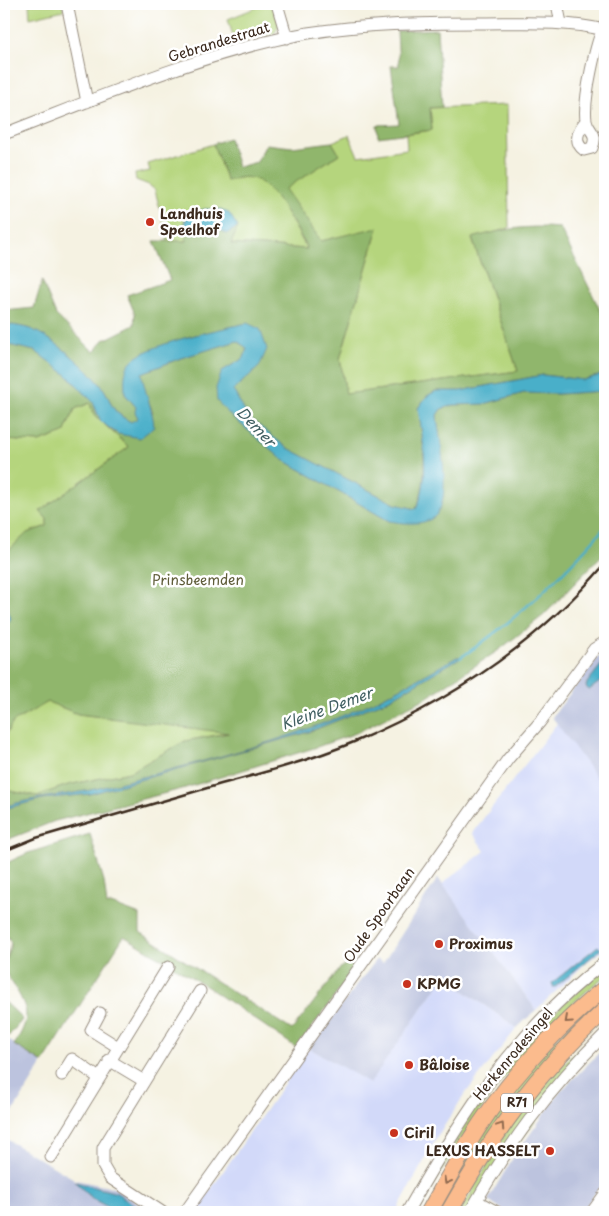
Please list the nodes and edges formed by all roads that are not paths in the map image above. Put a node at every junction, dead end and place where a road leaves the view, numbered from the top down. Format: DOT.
graph roads {
  1 [pos="67,4"];
  2 [pos="277,4"];
  3 [pos="557,4"];
  4 [pos="561,23"];
  5 [pos="604,28"];
  6 [pos="287,38"];
  7 [pos="87,102"];
  8 [pos="586,122"];
  9 [pos="4,134"];
  10 [pos="605,642"];
  11 [pos="605,962"];
  12 [pos="168,966"];
  13 [pos="605,988"];
  14 [pos="200,991"];
  15 [pos="605,1010"];
  16 [pos="100,1013"];
  17 [pos="605,1034"];
  18 [pos="118,1046"];
  19 [pos="109,1060"];
  20 [pos="62,1076"];
  21 [pos="99,1078"];
  22 [pos="144,1081"];
  23 [pos="51,1157"];
  24 [pos="605,1194"];
  25 [pos="477,1201"];
  26 [pos="162,1212"];
  27 [pos="185,1212"];
  28 [pos="407,1212"];
  29 [pos="429,1212"];
  30 [pos="449,1212"];
  31 [pos="470,1212"];
  32 [pos="496,1212"];
  33 [pos="592,1212"];
  1 -- 7 [label="street"];
  2 -- 6 [label="street"];
  3 -- 4 [label="street"];
  4 -- 5 [label="street, Gebrandestraat"];
  4 -- 6 [label="street, Gebrandestraat"];
  5 -- 8 [label="street"];
  6 -- 7 [label="street, Gebrandestraat"];
  7 -- 9 [label="street, Gebrandestraat"];
  10 -- 27 [label="street, Oude Spoorbaan"];
  11 -- 28 [label="street, Herkenrodesingel"];
  12 -- 18 [label="street"];
  13 -- 29 [label="highway, Herkenrodesingel / R71, one-way"];
  14 -- 22 [label="street"];
  30 -- 15 [label="highway, R71, one-way"];
  16 -- 18 [label="street"];
  17 -- 25 [label="street"];
  18 -- 19 [label="street"];
  19 -- 21 [label="street"];
  19 -- 22 [label="street"];
  20 -- 21 [label="street"];
  21 -- 23 [label="street"];
  22 -- 26 [label="street"];
  24 -- 33 [label="street"];
  25 -- 31 [label="street"];
  25 -- 32 [label="street"];
}
